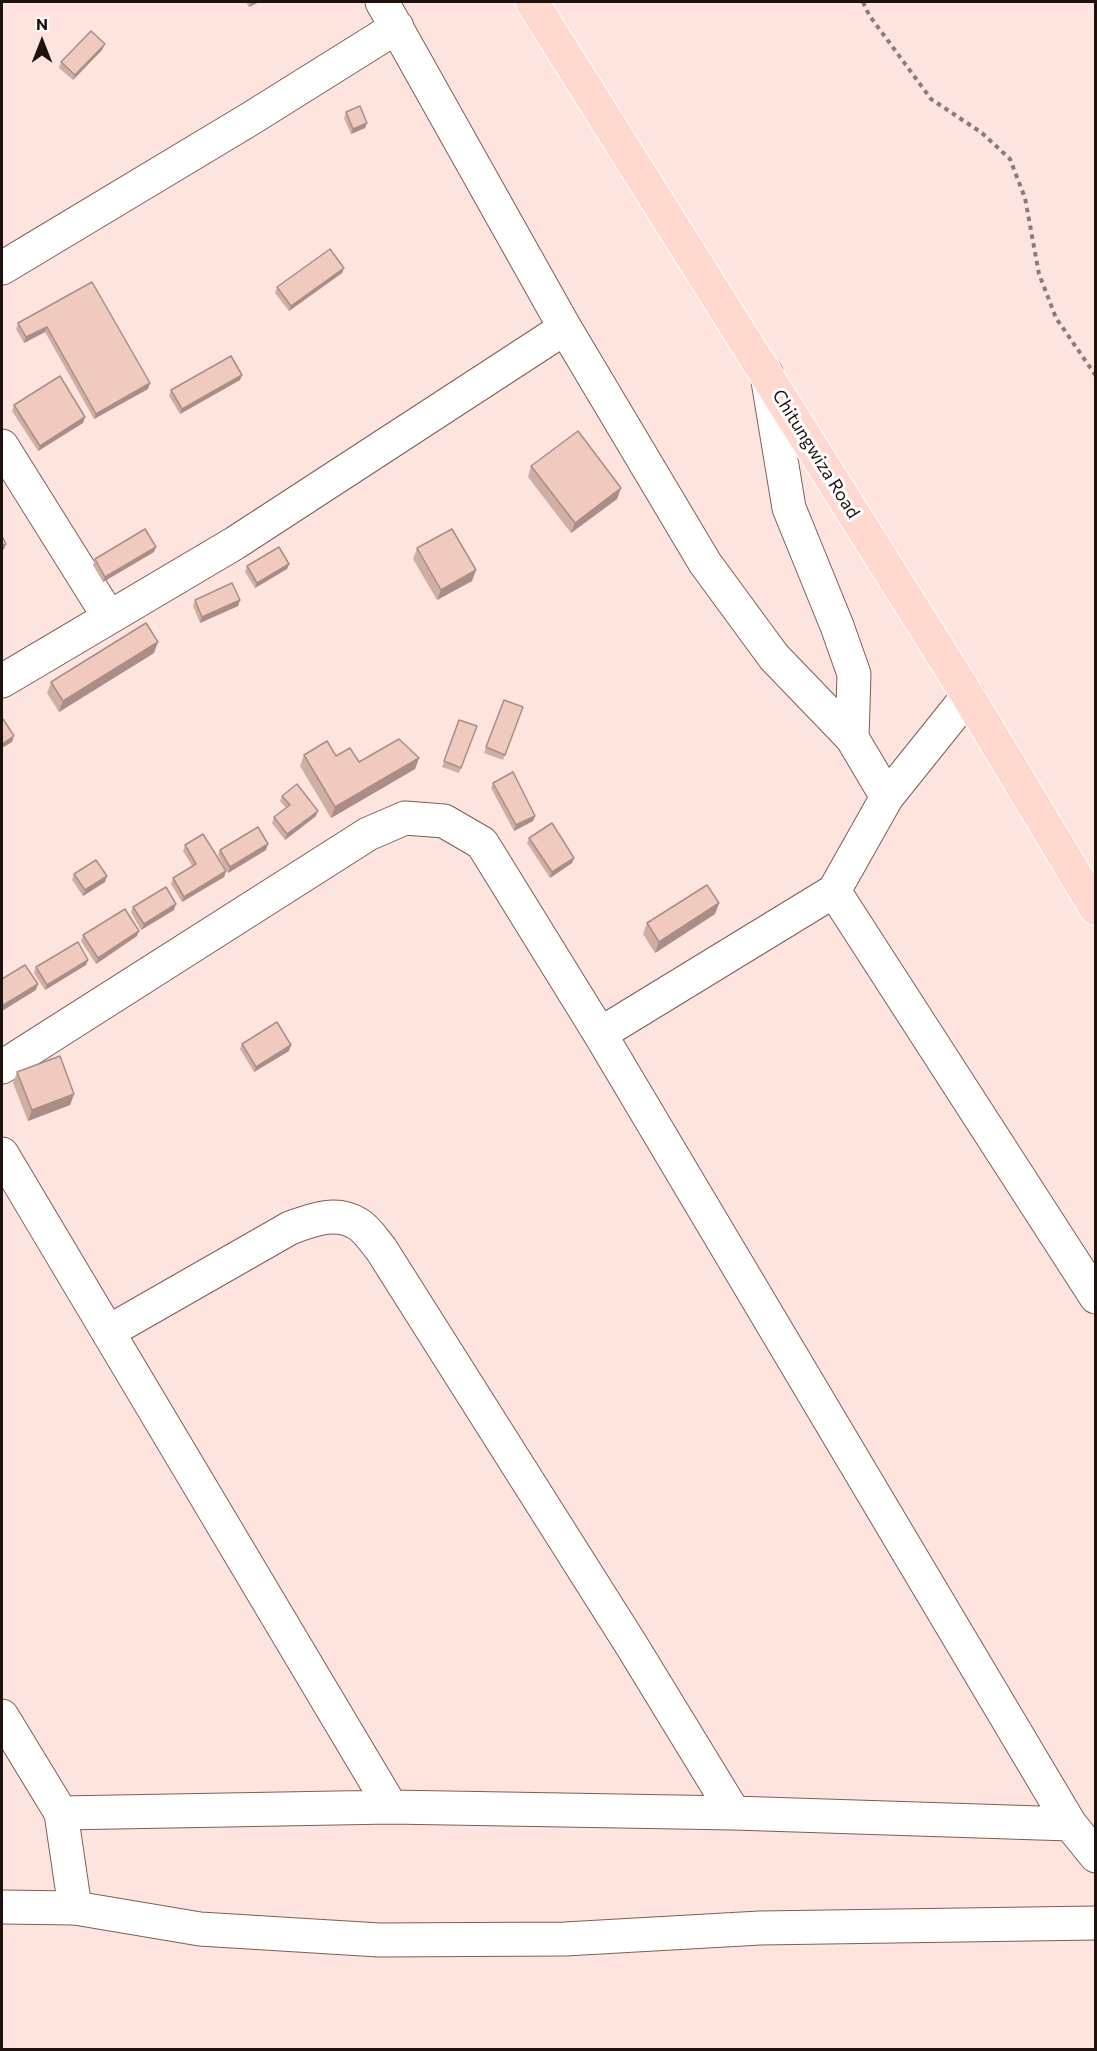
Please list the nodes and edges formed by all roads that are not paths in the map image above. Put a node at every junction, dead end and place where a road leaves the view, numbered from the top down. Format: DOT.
graph roads {
  1 [pos="532,2"];
  2 [pos="389,14"];
  3 [pos="2,268"];
  4 [pos="565,328"];
  5 [pos="767,375"];
  6 [pos="2,446"];
  7 [pos="110,617"];
  8 [pos="2,681"];
  9 [pos="968,696"];
  10 [pos="852,738"];
  11 [pos="887,798"];
  12 [pos="834,891"];
  13 [pos="1095,909"];
  14 [pos="600,1034"];
  15 [pos="2,1067"];
  16 [pos="2,1154"];
  17 [pos="1095,1297"];
  18 [pos="108,1332"];
  19 [pos="2,1716"];
  20 [pos="391,1807"];
  21 [pos="61,1813"];
  22 [pos="734,1813"];
  23 [pos="1070,1824"];
  24 [pos="1095,1856"];
  25 [pos="2,1907"];
  26 [pos="75,1908"];
  27 [pos="1095,1923"];
  1 -- 5 [label="main road, Chitungwiza Road"];
  2 -- 3 [label="street"];
  2 -- 4 [label="street"];
  4 -- 7 [label="street"];
  4 -- 10 [label="street"];
  5 -- 9 [label="main road, Chitungwiza Road"];
  5 -- 10 [label="street"];
  6 -- 7 [label="street"];
  7 -- 8 [label="street"];
  9 -- 11 [label="street"];
  9 -- 13 [label="main road, Chitungwiza Road"];
  10 -- 11 [label="street"];
  11 -- 12 [label="street"];
  12 -- 14 [label="street"];
  12 -- 17 [label="street"];
  14 -- 15 [label="street"];
  14 -- 23 [label="street"];
  16 -- 18 [label="street"];
  18 -- 20 [label="street"];
  18 -- 22 [label="street"];
  19 -- 21 [label="street"];
  20 -- 21 [label="street"];
  20 -- 22 [label="street"];
  21 -- 26 [label="street"];
  22 -- 23 [label="street"];
  23 -- 24 [label="street"];
  25 -- 26 [label="street"];
  26 -- 27 [label="street"];
}
